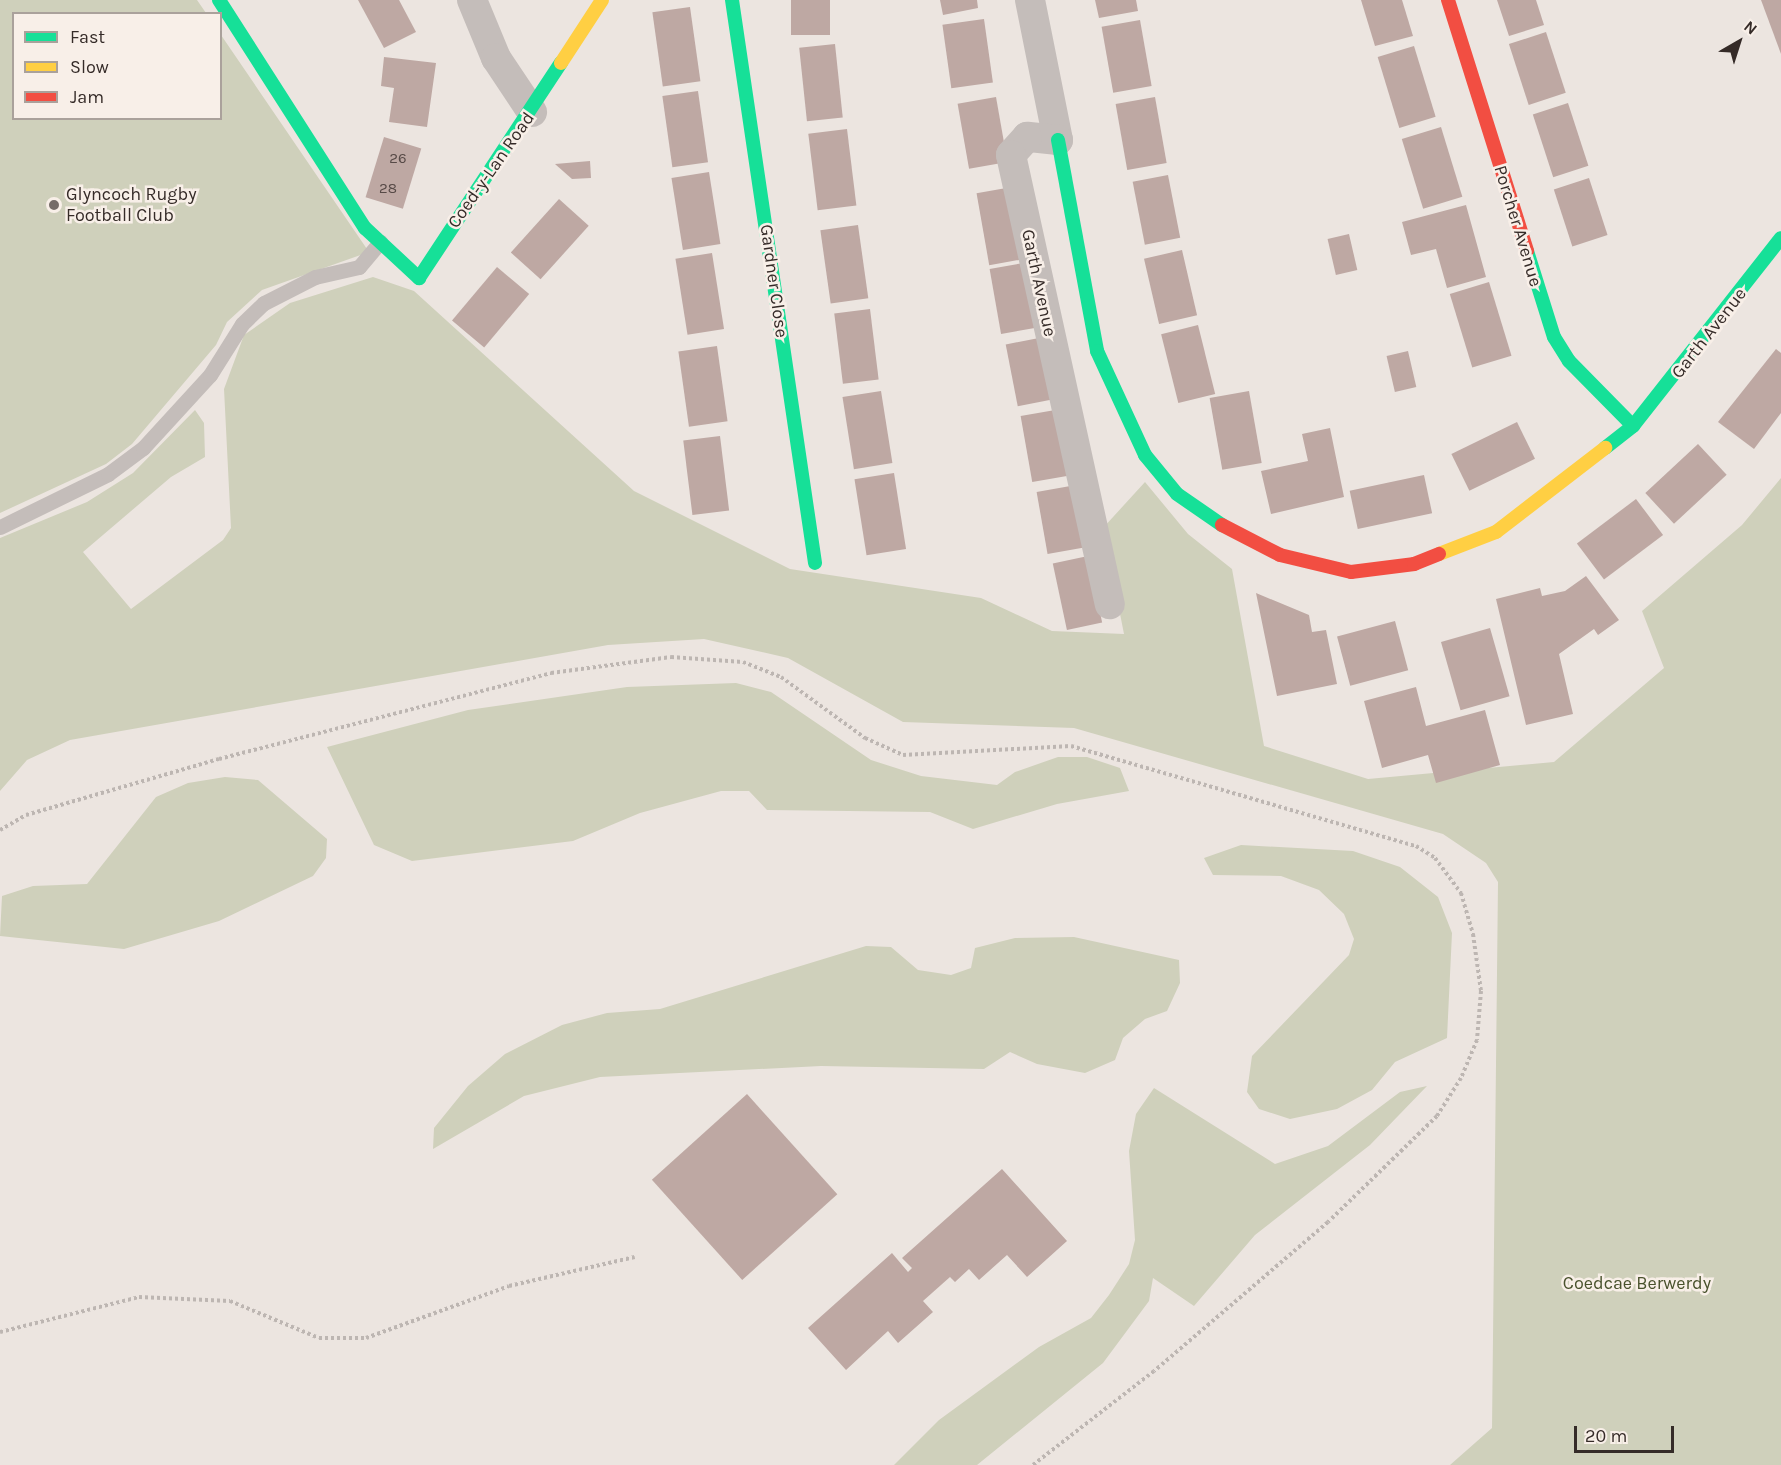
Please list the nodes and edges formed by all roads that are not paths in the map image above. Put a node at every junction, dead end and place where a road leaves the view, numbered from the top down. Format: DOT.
graph roads {
  1 [pos="219,0"];
  2 [pos="472,0"];
  3 [pos="602,0"];
  4 [pos="732,0"];
  5 [pos="1030,0"];
  6 [pos="1448,0"];
  7 [pos="532,112"];
  8 [pos="1058,140"];
  9 [pos="1781,238"];
  10 [pos="380,242"];
  11 [pos="1633,426"];
  12 [pos="0,527"];
  13 [pos="815,563"];
  14 [pos="1110,604"];
  1 -- 10 [label="street, Coed-y-Lan Road"];
  2 -- 7 [label="street"];
  3 -- 7 [label="street, Coed-y-Lan Road"];
  4 -- 13 [label="street, Gardner Close"];
  5 -- 8 [label="street"];
  6 -- 11 [label="street, Porcher Avenue"];
  7 -- 10 [label="street, Coed-y-Lan Road"];
  8 -- 11 [label="street, Garth Avenue"];
  8 -- 14 [label="street, Garth Avenue"];
  9 -- 11 [label="street, Garth Avenue"];
  10 -- 12 [label="lane"];
}
